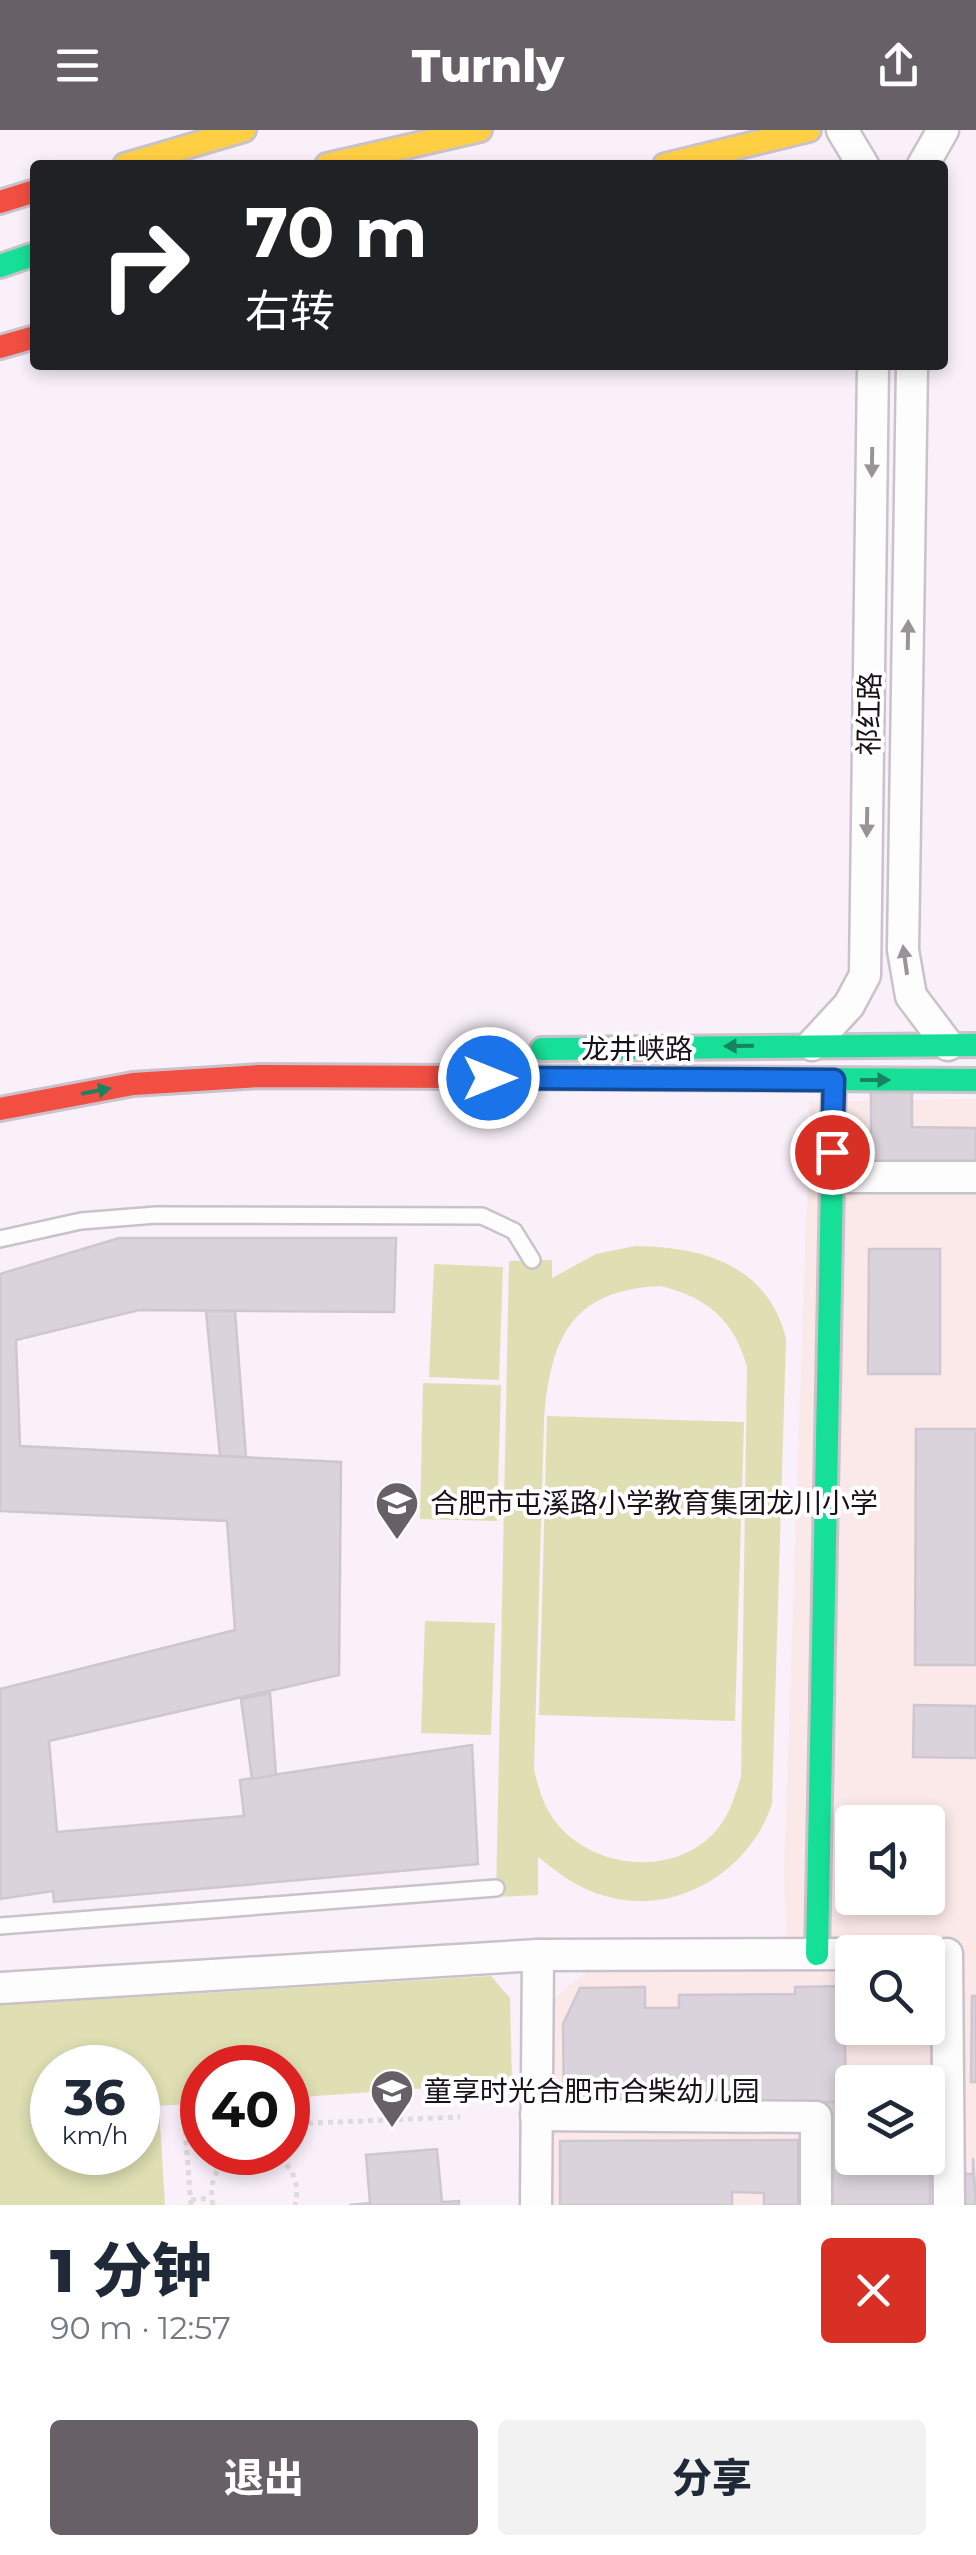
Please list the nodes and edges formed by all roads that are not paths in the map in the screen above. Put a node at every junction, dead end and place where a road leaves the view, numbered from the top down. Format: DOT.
graph roads {
  1 [pos="244,130"];
  2 [pos="480,130"];
  3 [pos="808,130"];
  4 [pos="842,130"];
  5 [pos="943,130"];
  6 [pos="142,160"];
  7 [pos="349,160"];
  8 [pos="685,160"];
  9 [pos="861,160"];
  10 [pos="926,160"];
  11 [pos="30,193"];
  12 [pos="0,202"];
  13 [pos="30,256"];
  14 [pos="0,266"];
  15 [pos="30,339"];
  16 [pos="0,348"];
  17 [pos="873,370"];
  18 [pos="912,370"];
  19 [pos="962,1044"];
  20 [pos="812,1045"];
  21 [pos="519,1050"];
  22 [pos="362,1052"];
  23 [pos="168,1058"];
  24 [pos="834,1080"];
  25 [pos="976,1080"];
  26 [pos="0,1109"];
  27 [pos="832,1177"];
  28 [pos="976,1177"];
  29 [pos="0,1238"];
  30 [pos="532,1260"];
  31 [pos="496,1888"];
  32 [pos="0,1926"];
  33 [pos="817,1954"];
  34 [pos="835,1954"];
  35 [pos="950,1954"];
  36 [pos="538,1955"];
  37 [pos="0,1988"];
  38 [pos="536,2114"];
  39 [pos="962,2125"];
  40 [pos="536,2205"];
  41 [pos="816,2205"];
  42 [pos="949,2205"];
  1 -- 6 [label="main road"];
  2 -- 7 [label="main road"];
  3 -- 8 [label="main road"];
  4 -- 9 [label="street"];
  5 -- 10 [label="street"];
  11 -- 12 [label="main road"];
  13 -- 14 [label="main road"];
  15 -- 16 [label="main road"];
  17 -- 20 [label="street, 祁红路, one-way"];
  19 -- 18 [label="street, 祁红路, one-way"];
  19 -- 20 [label="main road, 龙井峡路"];
  20 -- 21 [label="main road, 龙井峡路, one-way"];
  22 -- 23 [label="main road"];
  24 -- 25 [label="main road, 龙井峡路, one-way"];
  26 -- 24 [label="main road, 龙井峡路, one-way"];
  24 -- 27 [label="main road"];
  27 -- 28 [label="street"];
  27 -- 33 [label="main road"];
  29 -- 30 [label="lane"];
  31 -- 32 [label="lane"];
  33 -- 34 [label="street"];
  33 -- 36 [label="street"];
  35 -- 39 [label="street"];
  36 -- 37 [label="street"];
  36 -- 38 [label="street"];
  38 -- 40 [label="street"];
  38 -- 41 [label="street"];
  39 -- 42 [label="street"];
}
